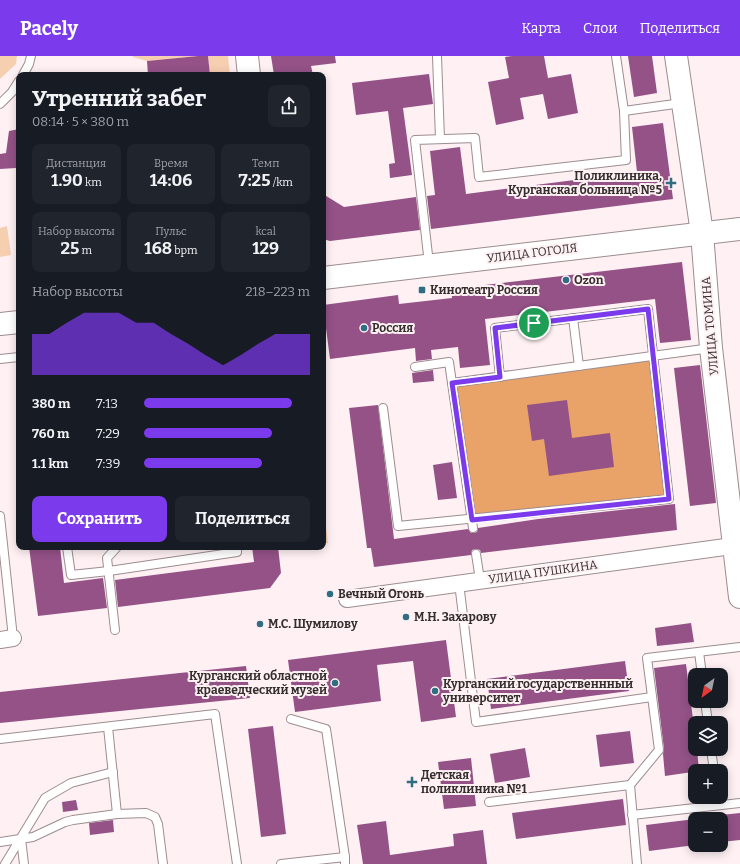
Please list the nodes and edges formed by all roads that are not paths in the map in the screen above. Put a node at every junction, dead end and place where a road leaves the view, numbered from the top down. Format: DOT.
graph roads {
  1 [pos="31,56"];
  2 [pos="247,56"];
  3 [pos="437,56"];
  4 [pos="616,56"];
  5 [pos="676,56"];
  6 [pos="25,72"];
  7 [pos="249,72"];
  8 [pos="16,86"];
  9 [pos="683,103"];
  10 [pos="0,104"];
  11 [pos="624,111"];
  12 [pos="440,139"];
  13 [pos="740,229"];
  14 [pos="702,233"];
  15 [pos="429,266"];
  16 [pos="326,278"];
  17 [pos="574,318"];
  18 [pos="16,322"];
  19 [pos="0,324"];
  20 [pos="711,348"];
  21 [pos="654,356"];
  22 [pos="16,357"];
  23 [pos="0,359"];
  24 [pos="579,366"];
  25 [pos="415,367"];
  26 [pos="500,377"];
  27 [pos="452,383"];
  28 [pos="383,408"];
  29 [pos="0,516"];
  30 [pos="472,524"];
  31 [pos="737,545"];
  32 [pos="67,550"];
  33 [pos="114,550"];
  34 [pos="237,550"];
  35 [pos="476,554"];
  36 [pos="109,571"];
  37 [pos="480,580"];
  38 [pos="459,583"];
  39 [pos="740,597"];
  40 [pos="347,599"];
  41 [pos="115,630"];
  42 [pos="6,639"];
  43 [pos="740,647"];
  44 [pos="699,652"];
  45 [pos="701,668"];
  46 [pos="652,697"];
  47 [pos="292,719"];
  48 [pos="108,727"];
  49 [pos="0,739"];
  50 [pos="113,772"];
  51 [pos="630,785"];
  52 [pos="489,802"];
  53 [pos="728,802"];
  54 [pos="740,803"];
  55 [pos="699,804"];
  56 [pos="117,814"];
  57 [pos="632,815"];
  58 [pos="21,839"];
  59 [pos="0,842"];
  60 [pos="345,860"];
  61 [pos="5,864"];
  62 [pos="24,864"];
  63 [pos="164,864"];
  64 [pos="237,864"];
  65 [pos="281,864"];
  66 [pos="637,864"];
  1 -- 6 [label="lane"];
  2 -- 7 [label="street"];
  3 -- 12 [label="lane"];
  4 -- 11 [label="lane"];
  5 -- 9 [label="street, УЛИЦА ТОМИНА"];
  8 -- 10 [label="lane"];
  9 -- 11 [label="lane"];
  9 -- 14 [label="street, УЛИЦА ТОМИНА"];
  11 -- 12 [label="lane"];
  12 -- 15 [label="lane"];
  13 -- 14 [label="street, УЛИЦА ГОГОЛЯ"];
  14 -- 15 [label="street, УЛИЦА ГОГОЛЯ"];
  14 -- 20 [label="street, УЛИЦА ТОМИНА"];
  15 -- 16 [label="street, УЛИЦА ГОГОЛЯ"];
  17 -- 21 [label="lane"];
  17 -- 24 [label="lane"];
  17 -- 26 [label="lane"];
  18 -- 19 [label="street"];
  20 -- 21 [label="lane"];
  20 -- 31 [label="street, УЛИЦА ТОМИНА"];
  21 -- 24 [label="lane"];
  21 -- 30 [label="lane"];
  22 -- 23 [label="lane"];
  24 -- 26 [label="lane"];
  25 -- 27 [label="lane"];
  26 -- 27 [label="lane"];
  27 -- 30 [label="lane"];
  28 -- 30 [label="lane"];
  29 -- 42 [label="lane"];
  31 -- 37 [label="street, УЛИЦА ПУШКИНА"];
  31 -- 39 [label="street, УЛИЦА ТОМИНА"];
  32 -- 36 [label="lane"];
  33 -- 36 [label="lane"];
  34 -- 36 [label="lane"];
  35 -- 37 [label="lane"];
  36 -- 41 [label="lane"];
  37 -- 38 [label="street, УЛИЦА ПУШКИНА"];
  38 -- 40 [label="street, УЛИЦА ПУШКИНА"];
  38 -- 46 [label="lane"];
  43 -- 44 [label="lane"];
  44 -- 45 [label="lane"];
  44 -- 46 [label="lane"];
  46 -- 51 [label="lane"];
  47 -- 60 [label="lane"];
  48 -- 49 [label="lane"];
  48 -- 50 [label="lane"];
  48 -- 64 [label="lane"];
  50 -- 56 [label="lane"];
  50 -- 58 [label="lane"];
  51 -- 52 [label="lane"];
  51 -- 57 [label="lane"];
  53 -- 54 [label="lane"];
  55 -- 57 [label="lane"];
  56 -- 58 [label="lane"];
  56 -- 63 [label="lane"];
  57 -- 66 [label="lane"];
  58 -- 59 [label="lane"];
  58 -- 61 [label="lane"];
  58 -- 62 [label="lane"];
  60 -- 65 [label="lane"];
}
